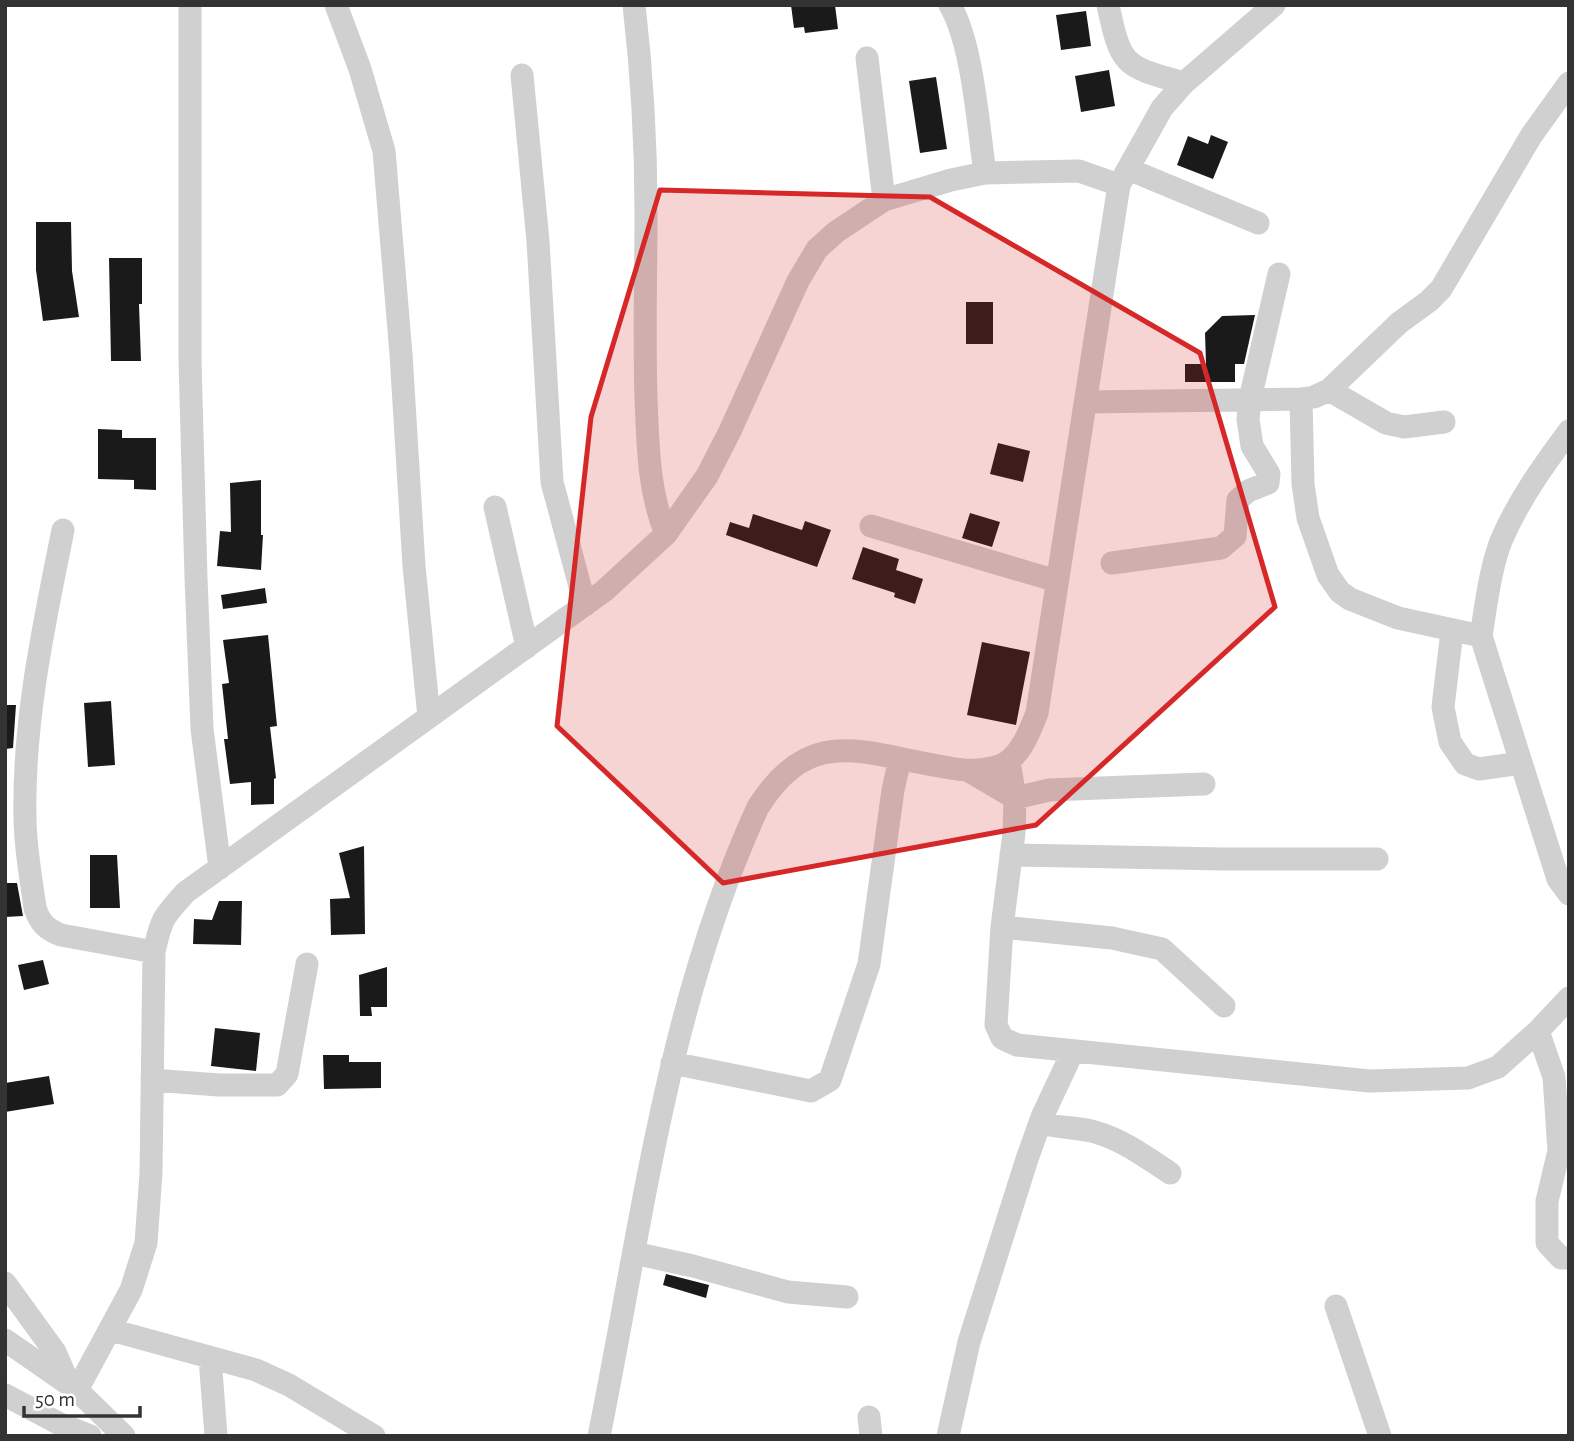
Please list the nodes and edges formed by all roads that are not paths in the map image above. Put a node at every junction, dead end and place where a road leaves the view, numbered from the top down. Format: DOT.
graph roads {
  1 [pos="190,5"];
  2 [pos="336,5"];
  3 [pos="634,5"];
  4 [pos="950,5"];
  5 [pos="1108,5"];
  6 [pos="1274,5"];
  7 [pos="867,58"];
  8 [pos="522,75"];
  9 [pos="1184,83"];
  10 [pos="1569,83"];
  11 [pos="985,173"];
  12 [pos="1124,177"];
  13 [pos="884,200"];
  14 [pos="1258,223"];
  15 [pos="1279,274"];
  16 [pos="1329,390"];
  17 [pos="1250,399"];
  18 [pos="1301,399"];
  19 [pos="1086,402"];
  20 [pos="1444,422"];
  21 [pos="1569,431"];
  22 [pos="495,507"];
  23 [pos="871,526"];
  24 [pos="63,530"];
  25 [pos="666,534"];
  26 [pos="1112,564"];
  27 [pos="1057,582"];
  28 [pos="585,605"];
  29 [pos="1452,631"];
  30 [pos="1482,636"];
  31 [pos="527,647"];
  32 [pos="429,717"];
  33 [pos="900,759"];
  34 [pos="1009,761"];
  35 [pos="1521,763"];
  36 [pos="971,772"];
  37 [pos="1204,784"];
  38 [pos="1015,798"];
  39 [pos="1011,855"];
  40 [pos="1377,859"];
  41 [pos="220,868"];
  42 [pos="1569,894"];
  43 [pos="1002,927"];
  44 [pos="153,952"];
  45 [pos="307,964"];
  46 [pos="1569,998"];
  47 [pos="1224,1006"];
  48 [pos="1538,1031"];
  49 [pos="1073,1051"];
  50 [pos="672,1063"];
  51 [pos="152,1080"];
  52 [pos="1040,1123"];
  53 [pos="1170,1173"];
  54 [pos="634,1254"];
  55 [pos="1569,1258"];
  56 [pos="5,1283"];
  57 [pos="848,1297"];
  58 [pos="1336,1306"];
  59 [pos="111,1331"];
  60 [pos="5,1340"];
  61 [pos="209,1358"];
  62 [pos="73,1387"];
  63 [pos="5,1395"];
  64 [pos="52,1430"];
  65 [pos="90,1436"];
  66 [pos="124,1436"];
  67 [pos="216,1436"];
  68 [pos="374,1436"];
  69 [pos="599,1436"];
  70 [pos="948,1436"];
  71 [pos="1380,1436"];
  1 -- 41 [label="street"];
  2 -- 32 [label="street"];
  3 -- 25 [label="street"];
  4 -- 11 [label="street"];
  5 -- 9 [label="street"];
  6 -- 9 [label="street"];
  7 -- 13 [label="street"];
  8 -- 28 [label="street"];
  9 -- 12 [label="street"];
  10 -- 16 [label="street"];
  11 -- 12 [label="street"];
  11 -- 13 [label="street"];
  12 -- 14 [label="street"];
  12 -- 19 [label="street"];
  13 -- 25 [label="street"];
  15 -- 17 [label="street"];
  16 -- 18 [label="street"];
  16 -- 20 [label="street"];
  17 -- 18 [label="street"];
  17 -- 19 [label="street"];
  17 -- 26 [label="street"];
  18 -- 29 [label="street"];
  19 -- 27 [label="street"];
  21 -- 30 [label="street"];
  22 -- 31 [label="street"];
  23 -- 27 [label="street"];
  24 -- 44 [label="street"];
  25 -- 28 [label="street"];
  27 -- 34 [label="street"];
  28 -- 31 [label="street"];
  29 -- 30 [label="street"];
  29 -- 35 [label="street"];
  30 -- 35 [label="street"];
  31 -- 32 [label="street"];
  32 -- 41 [label="street"];
  33 -- 36 [label="street"];
  33 -- 50 [label="street"];
  33 -- 50 [label="street"];
  34 -- 36 [label="street"];
  34 -- 38 [label="street"];
  35 -- 42 [label="street"];
  36 -- 38 [label="street"];
  37 -- 38 [label="street"];
  38 -- 39 [label="street"];
  39 -- 40 [label="street"];
  39 -- 43 [label="street"];
  41 -- 44 [label="street"];
  43 -- 47 [label="street"];
  43 -- 49 [label="street"];
  44 -- 51 [label="street"];
  45 -- 51 [label="street"];
  46 -- 48 [label="street"];
  48 -- 49 [label="street"];
  48 -- 55 [label="street"];
  49 -- 52 [label="street"];
  50 -- 54 [label="street"];
  51 -- 59 [label="street"];
  52 -- 53 [label="street"];
  52 -- 70 [label="street"];
  54 -- 57 [label="street"];
  54 -- 69 [label="street"];
  56 -- 62 [label="street"];
  58 -- 71 [label="street"];
  59 -- 61 [label="street"];
  59 -- 62 [label="street"];
  60 -- 62 [label="street"];
  61 -- 67 [label="street"];
  61 -- 68 [label="street"];
  62 -- 66 [label="street"];
  63 -- 64 [label="street"];
  64 -- 65 [label="street"];
}
